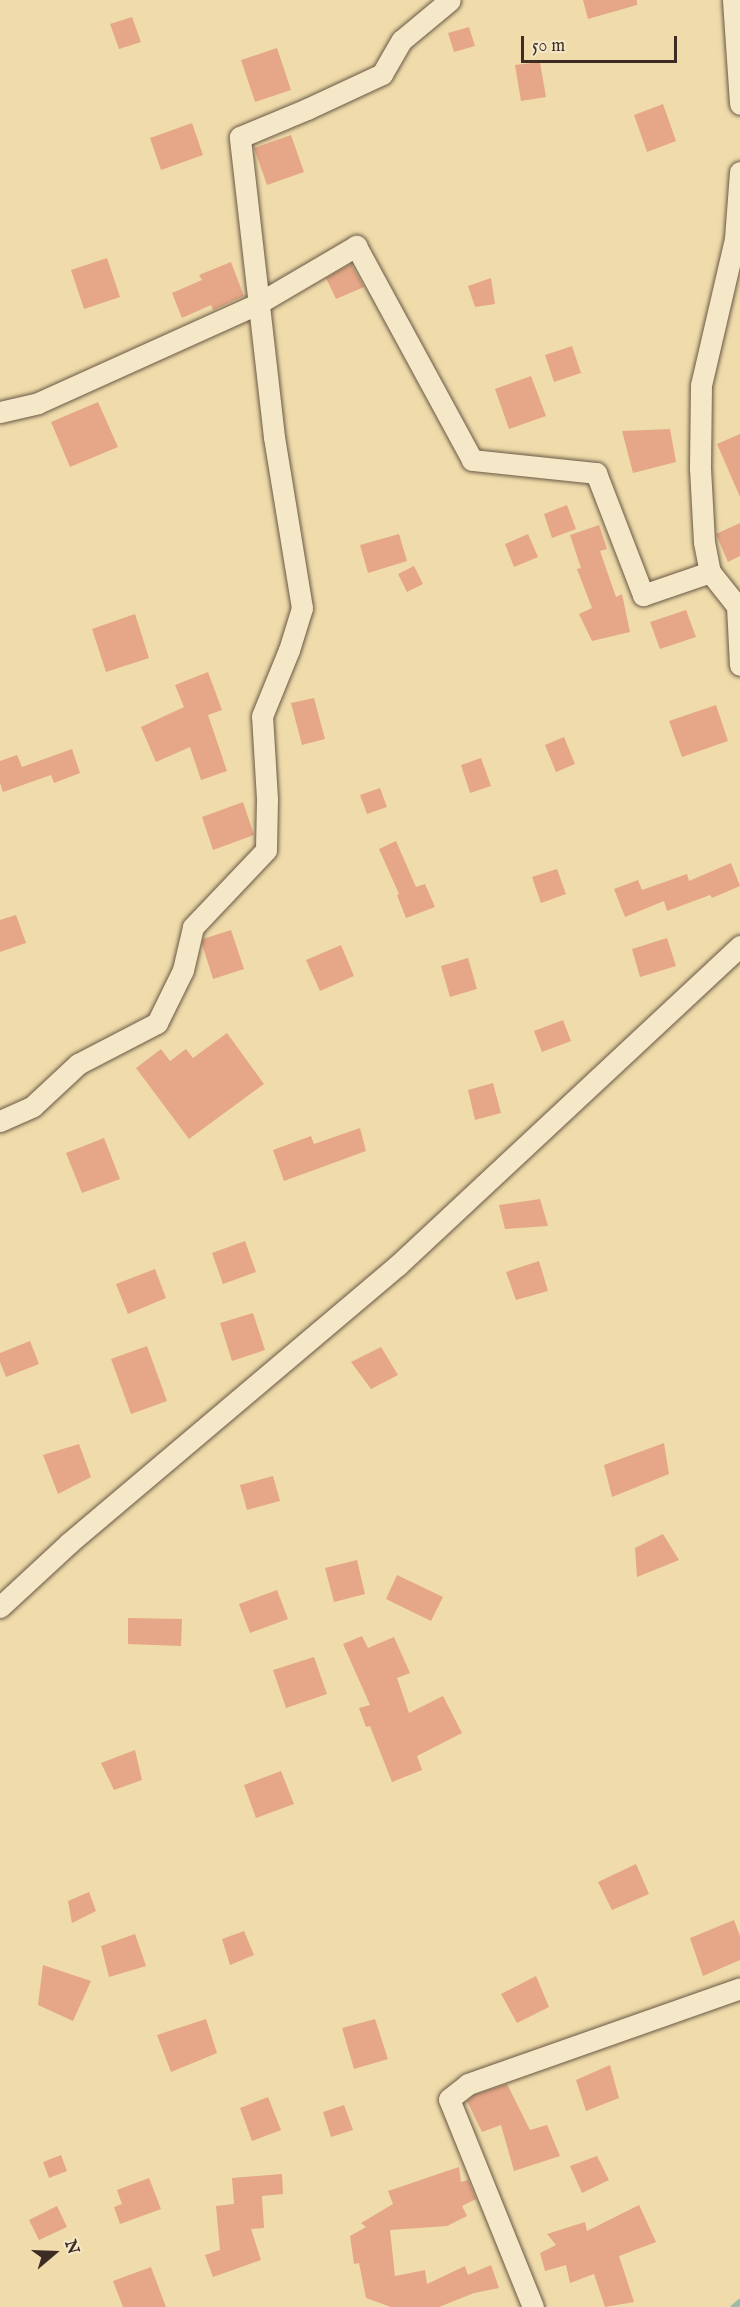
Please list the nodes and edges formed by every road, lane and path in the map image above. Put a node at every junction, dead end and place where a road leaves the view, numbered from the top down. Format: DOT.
graph roads {
  1 [pos="450,0"];
  2 [pos="733,0"];
  3 [pos="740,104"];
  4 [pos="740,172"];
  5 [pos="259,303"];
  6 [pos="0,412"];
  7 [pos="710,572"];
  8 [pos="738,605"];
  9 [pos="740,666"];
  10 [pos="740,946"];
  11 [pos="0,1121"];
  12 [pos="0,1607"];
  13 [pos="740,1988"];
  14 [pos="533,2307"];
  1 -- 5 [label="street"];
  2 -- 3 [label="street"];
  4 -- 7 [label="street"];
  5 -- 6 [label="street"];
  5 -- 7 [label="street"];
  5 -- 11 [label="street"];
  7 -- 8 [label="street"];
  8 -- 9 [label="street"];
  10 -- 12 [label="street"];
  13 -- 14 [label="street"];
}
